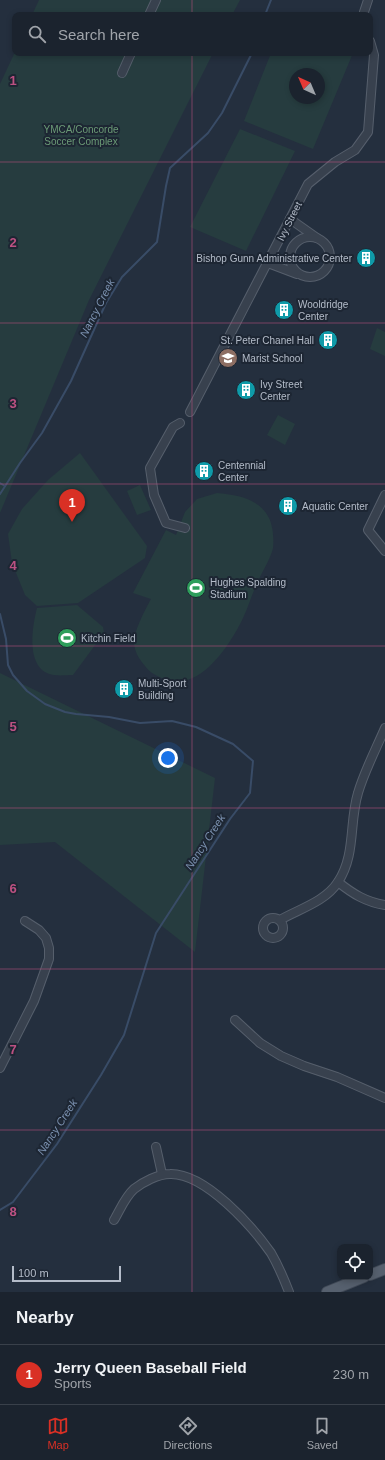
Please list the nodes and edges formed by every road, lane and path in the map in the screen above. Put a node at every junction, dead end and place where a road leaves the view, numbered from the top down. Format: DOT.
graph roads {
  1 [pos="156,0"];
  2 [pos="368,0"];
  3 [pos="150,12"];
  4 [pos="364,12"];
  5 [pos="373,52"];
  6 [pos="130,56"];
  7 [pos="122,73"];
  8 [pos="290,219"];
  9 [pos="317,238"];
  10 [pos="268,263"];
  11 [pos="300,275"];
  12 [pos="190,412"];
  13 [pos="180,423"];
  14 [pos="385,495"];
  15 [pos="379,508"];
  16 [pos="385,515"];
  17 [pos="185,528"];
  18 [pos="385,551"];
  19 [pos="385,728"];
  20 [pos="383,740"];
  21 [pos="338,882"];
  22 [pos="385,905"];
  23 [pos="280,920"];
  24 [pos="25,921"];
  25 [pos="235,1020"];
  26 [pos="0,1068"];
  27 [pos="385,1098"];
  28 [pos="156,1147"];
  29 [pos="162,1174"];
  30 [pos="114,1220"];
  31 [pos="385,1269"];
  32 [pos="373,1274"];
  33 [pos="357,1280"];
  34 [pos="289,1292"];
  35 [pos="327,1292"];
  1 -- 3 [label="street"];
  2 -- 4 [label="street"];
  5 -- 8 [label="street, Ivy Street"];
  6 -- 7 [label="street"];
  8 -- 9 [label="street"];
  8 -- 10 [label="street, Ivy Street"];
  9 -- 11 [label="street"];
  9 -- 11 [label="street"];
  10 -- 11 [label="street"];
  10 -- 12 [label="street, Ivy Street"];
  13 -- 17 [label="street"];
  14 -- 15 [label="street"];
  15 -- 16 [label="street"];
  15 -- 18 [label="street"];
  19 -- 20 [label="street"];
  20 -- 21 [label="street"];
  21 -- 22 [label="street"];
  21 -- 23 [label="street"];
  24 -- 26 [label="street"];
  25 -- 27 [label="street"];
  28 -- 29 [label="street"];
  29 -- 30 [label="street"];
  29 -- 34 [label="street"];
  31 -- 32 [label="main road"];
  33 -- 35 [label="main road"];
}
